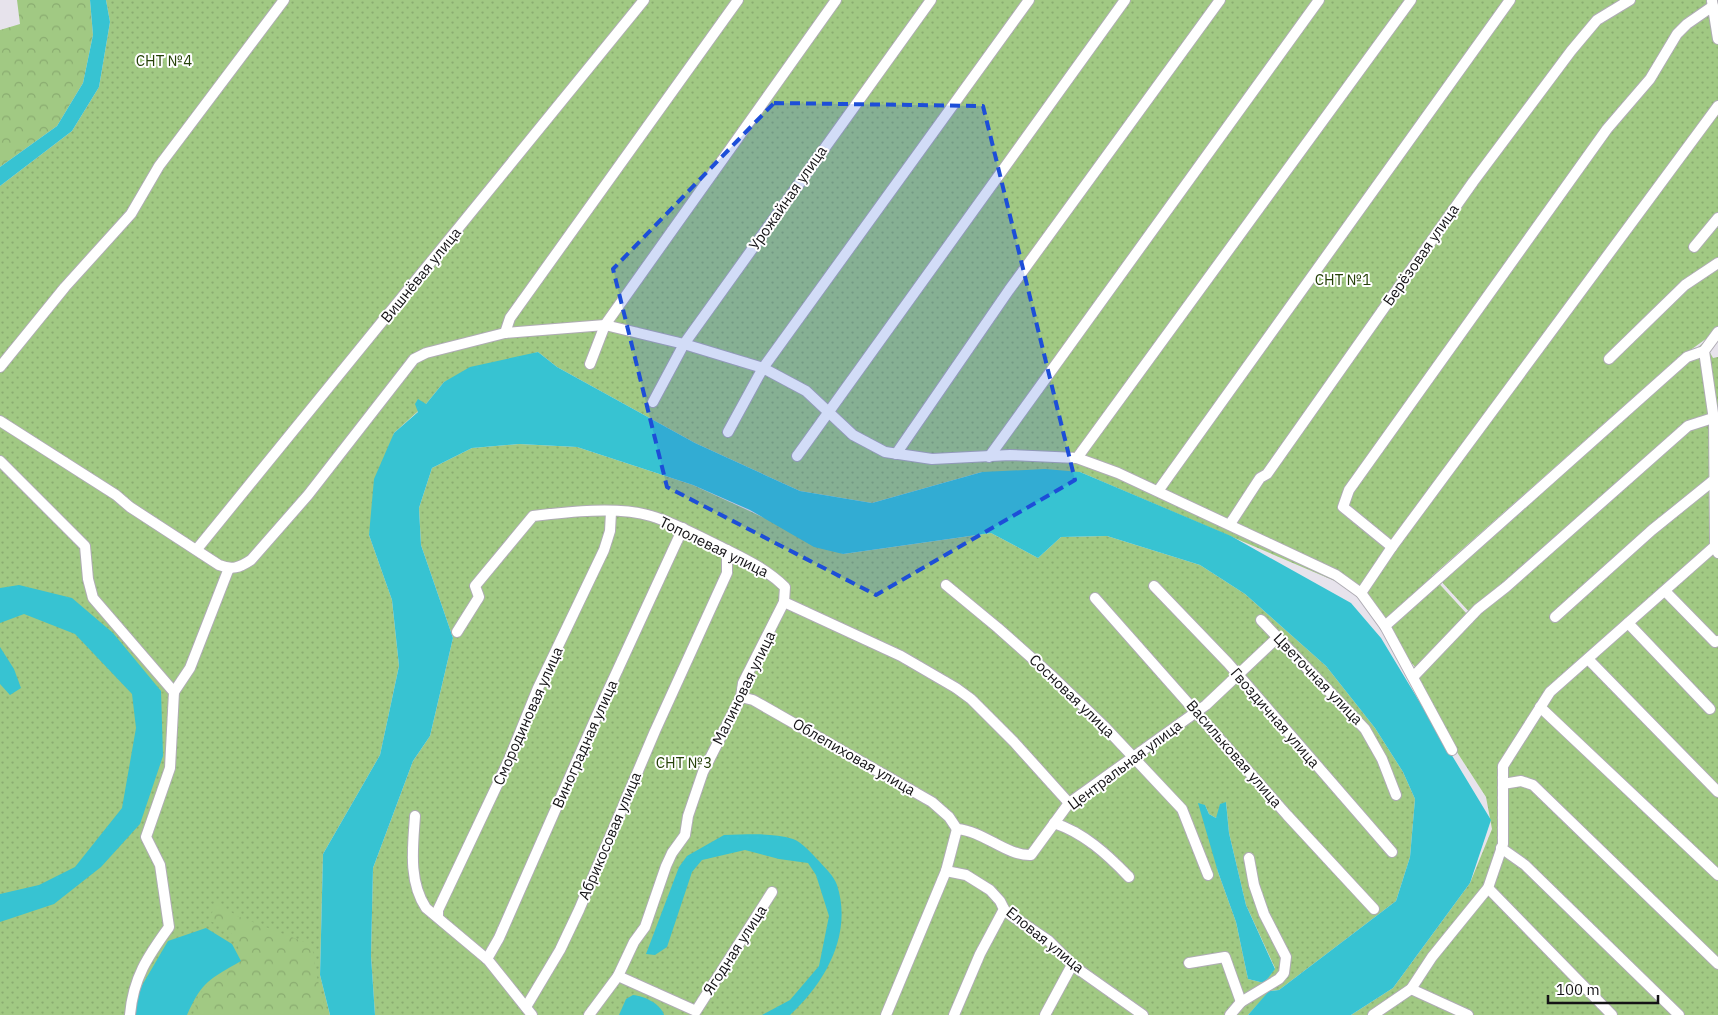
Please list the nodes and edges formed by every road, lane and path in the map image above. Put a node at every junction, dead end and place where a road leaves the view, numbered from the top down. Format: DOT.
graph roads {
  1 [pos="284,0"];
  2 [pos="644,0"];
  3 [pos="738,0"];
  4 [pos="836,0"];
  5 [pos="931,0"];
  6 [pos="1029,0"];
  7 [pos="1125,0"];
  8 [pos="1220,0"];
  9 [pos="1318,0"];
  10 [pos="1411,0"];
  11 [pos="1510,0"];
  12 [pos="1630,0"];
  13 [pos="1714,7"];
  14 [pos="1718,39"];
  15 [pos="1718,106"];
  16 [pos="1718,218"];
  17 [pos="1694,247"];
  18 [pos="1718,263"];
  19 [pos="605,325"];
  20 [pos="505,332"];
  21 [pos="1717,336"];
  22 [pos="684,344"];
  23 [pos="1704,351"];
  24 [pos="1609,359"];
  25 [pos="590,364"];
  26 [pos="0,367"];
  27 [pos="763,368"];
  28 [pos="653,402"];
  29 [pos="828,411"];
  30 [pos="1713,418"];
  31 [pos="0,422"];
  32 [pos="728,432"];
  33 [pos="896,454"];
  34 [pos="797,456"];
  35 [pos="989,457"];
  36 [pos="1077,458"];
  37 [pos="0,461"];
  38 [pos="1714,480"];
  39 [pos="1158,492"];
  40 [pos="611,512"];
  41 [pos="1230,524"];
  42 [pos="683,528"];
  43 [pos="1392,547"];
  44 [pos="198,550"];
  45 [pos="727,550"];
  46 [pos="1716,550"];
  47 [pos="229,568"];
  48 [pos="946,585"];
  49 [pos="1154,586"];
  50 [pos="1665,591"];
  51 [pos="1361,594"];
  52 [pos="1095,598"];
  53 [pos="784,602"];
  54 [pos="1555,617"];
  55 [pos="1261,620"];
  56 [pos="1628,623"];
  57 [pos="1385,626"];
  58 [pos="457,632"];
  59 [pos="1278,637"];
  60 [pos="1718,641"];
  61 [pos="1588,659"];
  62 [pos="1238,675"];
  63 [pos="1414,676"];
  64 [pos="174,692"];
  65 [pos="741,697"];
  66 [pos="1540,707"];
  67 [pos="1710,709"];
  68 [pos="1197,712"];
  69 [pos="1452,750"];
  70 [pos="1133,757"];
  71 [pos="1503,784"];
  72 [pos="1718,792"];
  73 [pos="1396,795"];
  74 [pos="1069,803"];
  75 [pos="415,816"];
  76 [pos="1054,823"];
  77 [pos="957,830"];
  78 [pos="1501,848"];
  79 [pos="1392,852"];
  80 [pos="1250,858"];
  81 [pos="946,871"];
  82 [pos="1208,874"];
  83 [pos="1718,875"];
  84 [pos="1129,877"];
  85 [pos="1488,888"];
  86 [pos="772,892"];
  87 [pos="1004,909"];
  88 [pos="1374,909"];
  89 [pos="438,917"];
  90 [pos="487,959"];
  91 [pos="1189,963"];
  92 [pos="1718,964"];
  93 [pos="1072,965"];
  94 [pos="618,976"];
  95 [pos="1411,989"];
  96 [pos="1241,1002"];
  97 [pos="529,1011"];
  98 [pos="130,1015"];
  99 [pos="589,1015"];
  100 [pos="886,1015"];
  101 [pos="954,1015"];
  102 [pos="1045,1015"];
  103 [pos="1143,1015"];
  104 [pos="1230,1015"];
  105 [pos="1373,1015"];
  106 [pos="1468,1015"];
  107 [pos="1612,1015"];
  108 [pos="1679,1015"];
  1 -- 26 [label="street"];
  2 -- 44 [label="street, Вишнёвая улица"];
  3 -- 20 [label="street"];
  4 -- 19 [label="street"];
  5 -- 22 [label="street, Урожайная улица"];
  6 -- 27 [label="street"];
  7 -- 29 [label="street"];
  8 -- 33 [label="street"];
  9 -- 35 [label="street"];
  10 -- 36 [label="street"];
  11 -- 39 [label="street"];
  12 -- 41 [label="street, Берёзовая улица"];
  13 -- 14 [label="street"];
  13 -- 43 [label="street"];
  15 -- 43 [label="street"];
  16 -- 17 [label="street"];
  18 -- 24 [label="street"];
  19 -- 20 [label="street"];
  19 -- 22 [label="street"];
  19 -- 25 [label="street"];
  20 -- 47 [label="street"];
  21 -- 23 [label="street"];
  22 -- 27 [label="street"];
  22 -- 28 [label="street, Урожайная улица"];
  23 -- 30 [label="street"];
  23 -- 57 [label="street"];
  27 -- 29 [label="street"];
  27 -- 32 [label="street"];
  29 -- 33 [label="street"];
  29 -- 34 [label="street"];
  30 -- 38 [label="street"];
  30 -- 63 [label="street"];
  31 -- 44 [label="street"];
  33 -- 35 [label="street"];
  35 -- 36 [label="street"];
  36 -- 39 [label="street"];
  37 -- 64 [label="street"];
  38 -- 46 [label="street"];
  38 -- 54 [label="street"];
  39 -- 41 [label="street"];
  40 -- 42 [label="street, Тополевая улица"];
  40 -- 58 [label="street, Тополевая улица"];
  40 -- 89 [label="street, Смородиновая улица"];
  41 -- 51 [label="street"];
  42 -- 45 [label="street, Тополевая улица"];
  42 -- 90 [label="street, Виноградная улица"];
  43 -- 51 [label="street"];
  44 -- 47 [label="street"];
  45 -- 53 [label="street, Тополевая улица"];
  45 -- 97 [label="street, Абрикосовая улица"];
  46 -- 50 [label="street"];
  47 -- 64 [label="street"];
  48 -- 70 [label="street, Сосновая улица"];
  49 -- 62 [label="street, Гвоздичная улица"];
  50 -- 56 [label="street"];
  50 -- 60 [label="street"];
  51 -- 57 [label="street"];
  52 -- 68 [label="street, Васильковая улица"];
  53 -- 65 [label="street, Малиновая улица"];
  53 -- 74 [label="street"];
  55 -- 59 [label="street, Цветочная улица"];
  56 -- 61 [label="street"];
  56 -- 67 [label="street"];
  57 -- 63 [label="street"];
  59 -- 62 [label="street, Центральная улица"];
  59 -- 73 [label="street, Цветочная улица"];
  61 -- 66 [label="street"];
  61 -- 72 [label="street"];
  62 -- 68 [label="street, Центральная улица"];
  62 -- 79 [label="street, Гвоздичная улица"];
  63 -- 69 [label="street"];
  64 -- 98 [label="street"];
  65 -- 77 [label="street, Облепиховая улица"];
  65 -- 94 [label="street, Малиновая улица"];
  66 -- 71 [label="street"];
  66 -- 83 [label="street"];
  68 -- 70 [label="street, Центральная улица"];
  68 -- 88 [label="street, Васильковая улица"];
  70 -- 74 [label="street, Центральная улица"];
  70 -- 82 [label="street, Сосновая улица"];
  71 -- 78 [label="street"];
  71 -- 92 [label="street"];
  74 -- 76 [label="street, Центральная улица"];
  75 -- 89 [label="street"];
  76 -- 77 [label="street, Центральная улица"];
  76 -- 84 [label="street"];
  77 -- 81 [label="street"];
  78 -- 85 [label="street"];
  78 -- 108 [label="street"];
  80 -- 96 [label="street"];
  81 -- 87 [label="street, Еловая улица"];
  81 -- 100 [label="street"];
  85 -- 95 [label="street"];
  85 -- 107 [label="street"];
  86 -- 94 [label="street, Ягодная улица"];
  87 -- 93 [label="street, Еловая улица"];
  87 -- 101 [label="street"];
  89 -- 90 [label="street"];
  90 -- 97 [label="street"];
  91 -- 96 [label="street"];
  93 -- 102 [label="street"];
  93 -- 103 [label="street, Еловая улица"];
  94 -- 99 [label="street, Малиновая улица"];
  95 -- 105 [label="street"];
  95 -- 106 [label="street"];
  96 -- 104 [label="street"];
}
